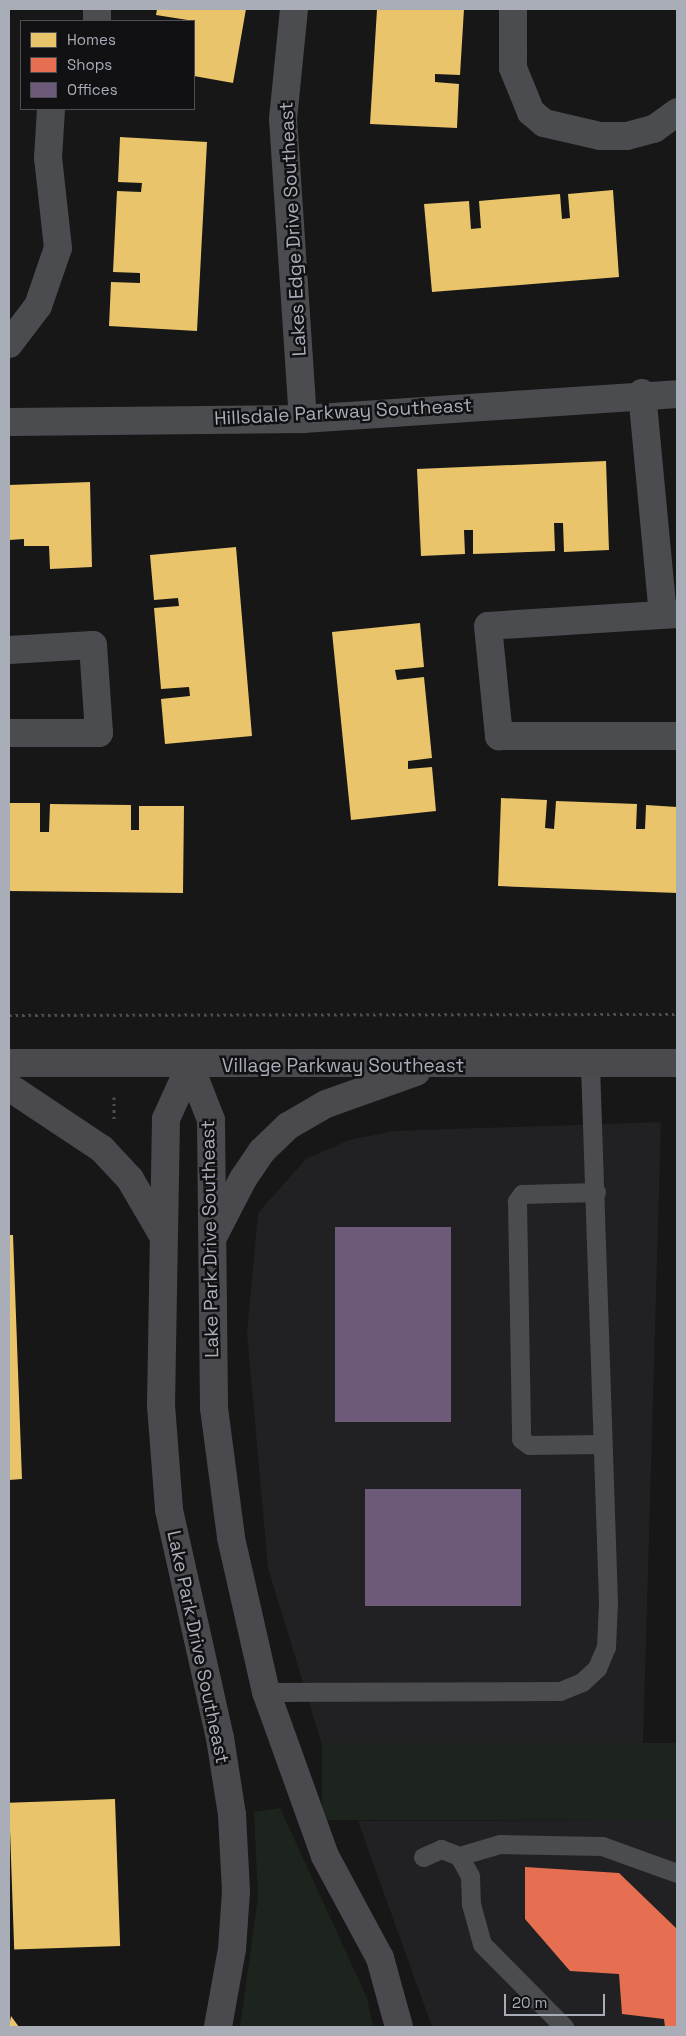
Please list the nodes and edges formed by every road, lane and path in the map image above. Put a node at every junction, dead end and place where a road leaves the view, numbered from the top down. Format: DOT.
graph roads {
  1 [pos="294,9"];
  2 [pos="513,9"];
  3 [pos="51,110"];
  4 [pos="677,112"];
  5 [pos="9,344"];
  6 [pos="642,393"];
  7 [pos="677,394"];
  8 [pos="303,419"];
  9 [pos="9,422"];
  10 [pos="670,614"];
  11 [pos="9,650"];
  12 [pos="9,733"];
  13 [pos="677,736"];
  14 [pos="677,1014"];
  15 [pos="9,1015"];
  16 [pos="9,1063"];
  17 [pos="677,1063"];
  18 [pos="590,1064"];
  19 [pos="435,1065"];
  20 [pos="190,1066"];
  21 [pos="9,1087"];
  22 [pos="596,1192"];
  23 [pos="163,1235"];
  24 [pos="211,1243"];
  25 [pos="601,1444"];
  26 [pos="266,1692"];
  27 [pos="459,1856"];
  28 [pos="422,1857"];
  29 [pos="677,1873"];
  30 [pos="218,2027"];
  31 [pos="399,2027"];
  32 [pos="564,2027"];
  1 -- 8 [label="street, Lakes Edge Drive Southeast"];
  2 -- 4 [label="street"];
  3 -- 5 [label="street"];
  6 -- 7 [label="street, Hillsdale Parkway Southeast"];
  6 -- 8 [label="street, Hillsdale Parkway Southeast"];
  6 -- 10 [label="street"];
  8 -- 9 [label="street, Hillsdale Parkway Southeast"];
  10 -- 13 [label="street"];
  11 -- 12 [label="street"];
  14 -- 15 [label="path"];
  16 -- 20 [label="street, Village Parkway Southeast"];
  17 -- 18 [label="street, Village Parkway Southeast"];
  18 -- 19 [label="street, Village Parkway Southeast"];
  18 -- 22 [label="lane"];
  19 -- 20 [label="street, Village Parkway Southeast"];
  19 -- 24 [label="street"];
  20 -- 23 [label="street, Lake Park Drive Southeast"];
  20 -- 24 [label="street, Lake Park Drive Southeast"];
  21 -- 23 [label="street"];
  22 -- 25 [label="lane"];
  22 -- 25 [label="lane"];
  23 -- 30 [label="street, Lake Park Drive Southeast"];
  24 -- 26 [label="street, Lake Park Drive Southeast"];
  25 -- 26 [label="lane"];
  26 -- 31 [label="street, Lake Park Drive Southeast"];
  27 -- 28 [label="lane"];
  27 -- 29 [label="lane"];
  27 -- 32 [label="lane"];
}
